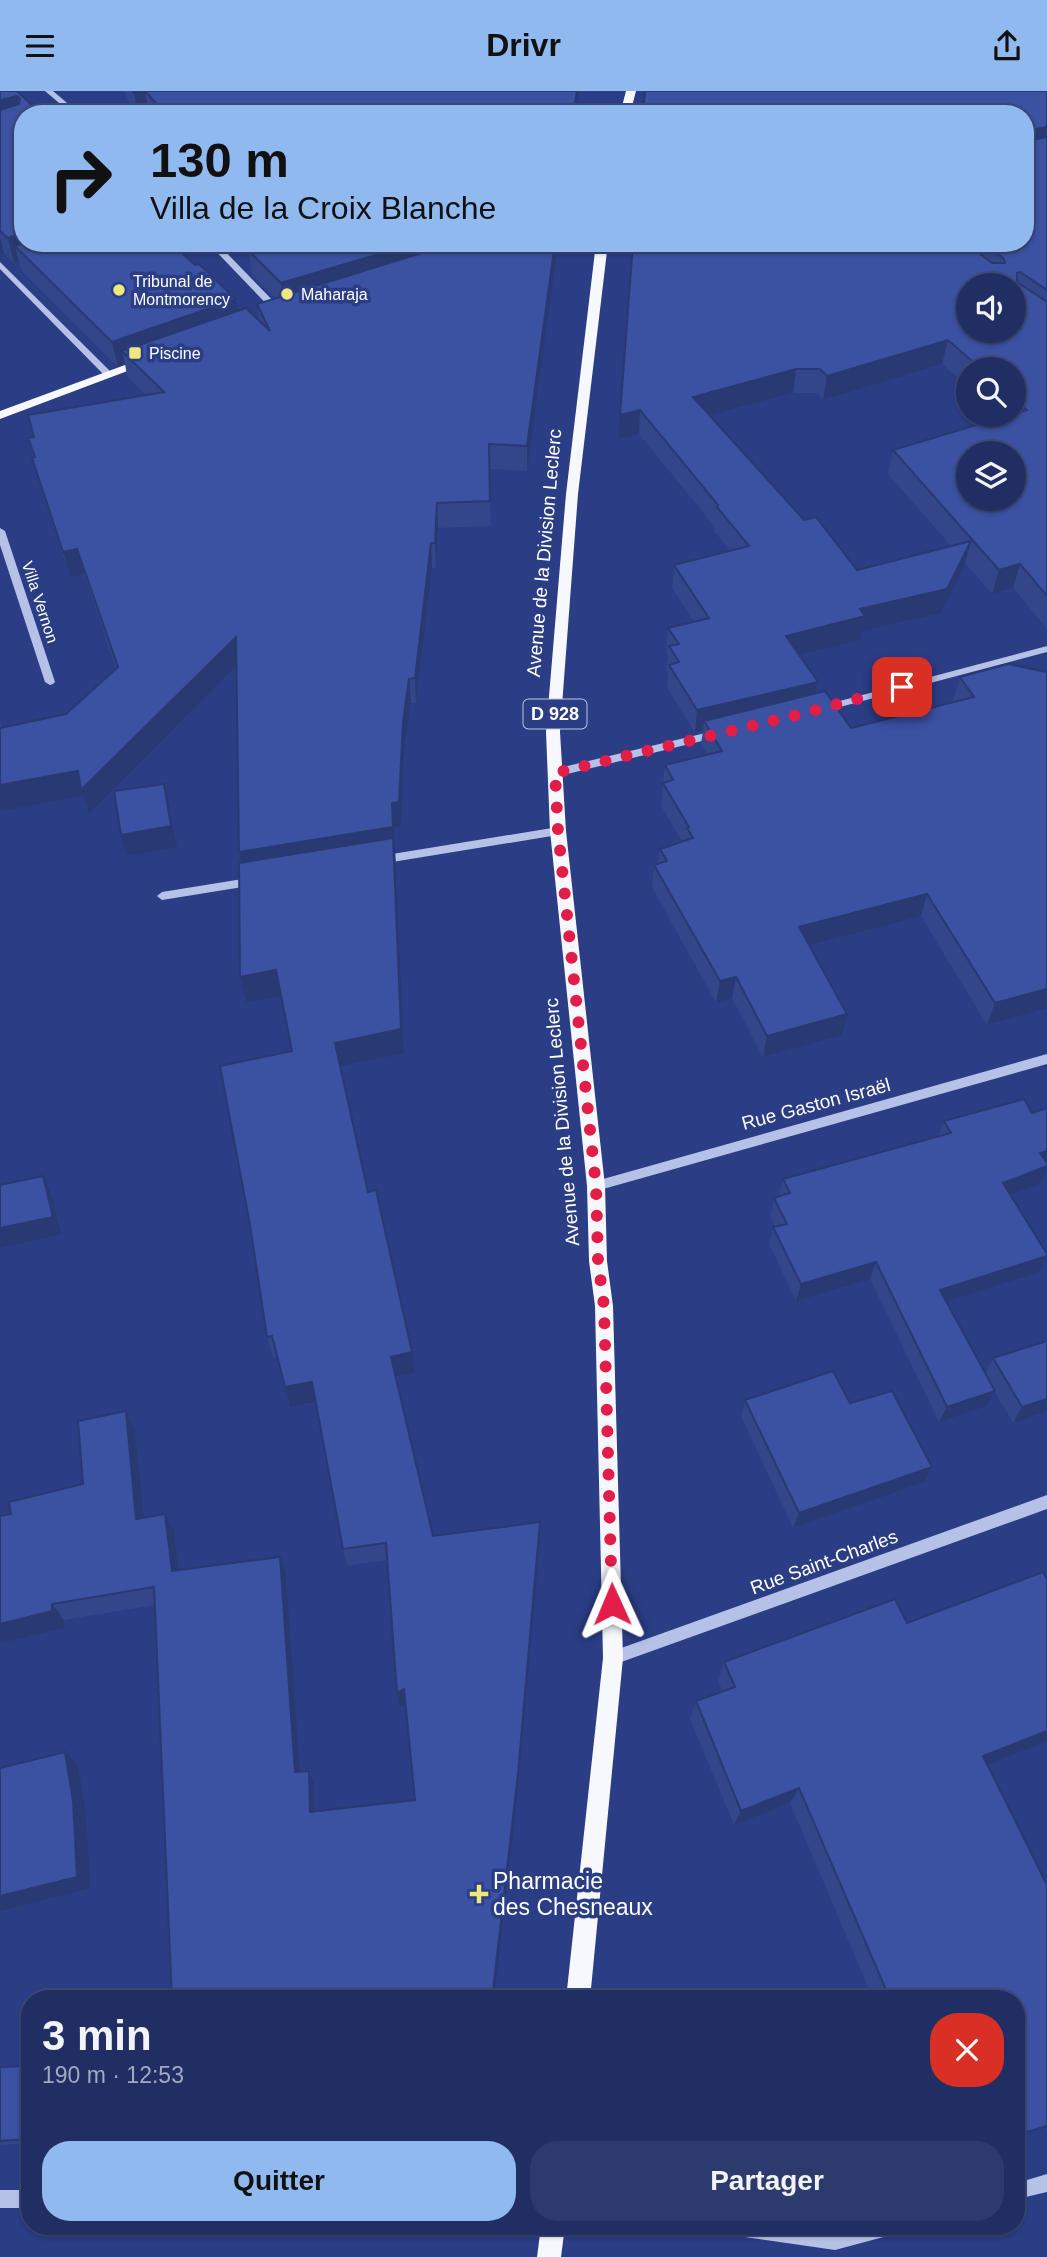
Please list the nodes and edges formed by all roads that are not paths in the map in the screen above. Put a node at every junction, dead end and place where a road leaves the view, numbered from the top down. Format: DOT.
graph roads {
  1 [pos="49,91"];
  2 [pos="66,105"];
  3 [pos="220,252"];
  4 [pos="601,252"];
  5 [pos="19,267"];
  6 [pos="2,269"];
  7 [pos="295,311"];
  8 [pos="276,317"];
  9 [pos="159,357"];
  10 [pos="109,375"];
  11 [pos="2,411"];
  12 [pos="0,531"];
  13 [pos="1047,649"];
  14 [pos="50,682"];
  15 [pos="814,711"];
  16 [pos="723,733"];
  17 [pos="555,773"];
  18 [pos="558,831"];
  19 [pos="367,862"];
  20 [pos="271,878"];
  21 [pos="162,897"];
  22 [pos="1047,1059"];
  23 [pos="596,1186"];
  24 [pos="1047,1502"];
  25 [pos="614,1658"];
  26 [pos="579,1990"];
  27 [pos="1046,2186"];
  28 [pos="1025,2190"];
  29 [pos="0,2199"];
  30 [pos="21,2199"];
  31 [pos="552,2235"];
  32 [pos="793,2235"];
  33 [pos="857,2235"];
  34 [pos="549,2257"];
  1 -- 2 [label="street"];
  3 -- 8 [label="street"];
  4 -- 17 [label="main road, Avenue de la Division Leclerc / D 928"];
  5 -- 6 [label="street"];
  6 -- 10 [label="street"];
  7 -- 8 [label="main road"];
  9 -- 10 [label="main road"];
  10 -- 11 [label="main road"];
  12 -- 14 [label="street, Villa Vernon"];
  13 -- 15 [label="street"];
  16 -- 17 [label="street"];
  17 -- 18 [label="main road, Avenue de la Division Leclerc / D 928"];
  18 -- 19 [label="street"];
  18 -- 23 [label="main road, Avenue de la Division Leclerc / D 928"];
  20 -- 21 [label="street"];
  22 -- 23 [label="street, Rue Gaston Israël"];
  23 -- 25 [label="main road, Avenue de la Division Leclerc / D 928"];
  24 -- 25 [label="street, Rue Saint-Charles"];
  25 -- 26 [label="main road, Avenue de la Division Leclerc / D 928"];
  27 -- 28 [label="street"];
  29 -- 30 [label="street"];
  31 -- 34 [label="main road"];
  32 -- 33 [label="street"];
}
